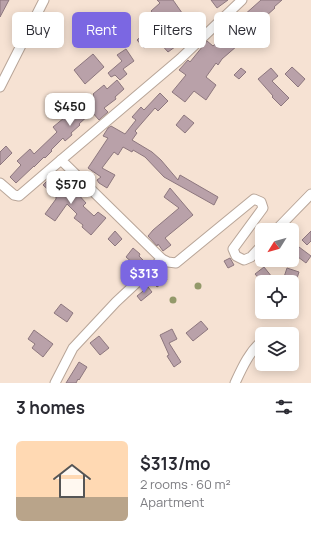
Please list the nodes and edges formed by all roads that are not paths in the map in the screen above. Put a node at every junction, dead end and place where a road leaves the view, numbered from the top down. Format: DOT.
graph roads {
  1 [pos="44,0"];
  2 [pos="242,0"];
  3 [pos="0,86"];
  4 [pos="61,160"];
  5 [pos="0,183"];
  6 [pos="311,194"];
  7 [pos="283,223"];
  8 [pos="255,253"];
  9 [pos="162,259"];
  10 [pos="255,349"];
  11 [pos="55,383"];
  12 [pos="235,383"];
  1 -- 3 [label="street"];
  2 -- 4 [label="street"];
  4 -- 5 [label="street"];
  4 -- 9 [label="street"];
  6 -- 7 [label="street"];
  8 -- 9 [label="street"];
  9 -- 11 [label="street"];
  10 -- 12 [label="street"];
}
